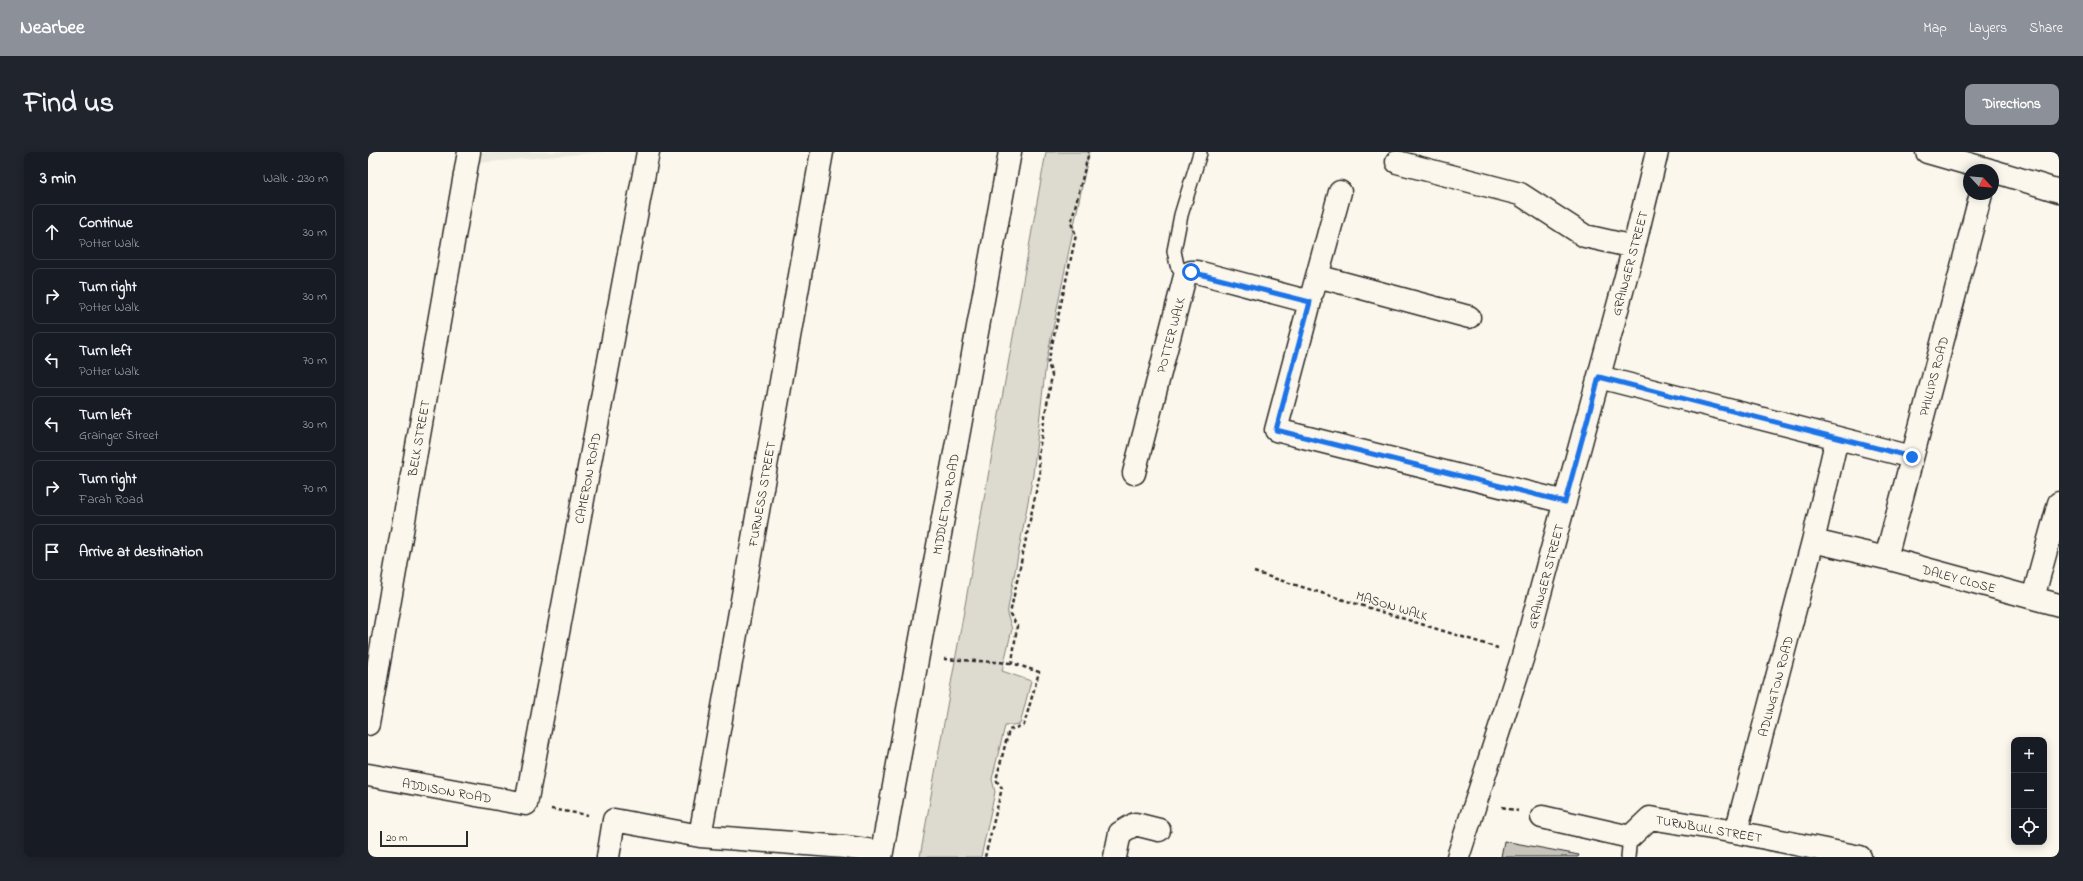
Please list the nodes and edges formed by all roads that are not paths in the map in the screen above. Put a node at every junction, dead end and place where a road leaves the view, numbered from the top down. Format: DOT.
graph roads {
  1 [pos="469,152"];
  2 [pos="648,152"];
  3 [pos="822,152"];
  4 [pos="1010,152"];
  5 [pos="1657,152"];
  6 [pos="1927,152"];
  7 [pos="1200,153"];
  8 [pos="1397,162"];
  9 [pos="1968,164"];
  10 [pos="1999,173"];
  11 [pos="2059,191"];
  12 [pos="1340,192"];
  13 [pos="1979,200"];
  14 [pos="1634,247"];
  15 [pos="1185,276"];
  16 [pos="1316,276"];
  17 [pos="1310,302"];
  18 [pos="1469,317"];
  19 [pos="1599,377"];
  20 [pos="1837,438"];
  21 [pos="1912,457"];
  22 [pos="1134,473"];
  23 [pos="1565,502"];
  24 [pos="2059,503"];
  25 [pos="1813,541"];
  26 [pos="1886,558"];
  27 [pos="2033,598"];
  28 [pos="2059,605"];
  29 [pos="368,724"];
  30 [pos="368,775"];
  31 [pos="526,804"];
  32 [pos="1542,817"];
  33 [pos="1159,830"];
  34 [pos="1736,832"];
  35 [pos="700,836"];
  36 [pos="1629,847"];
  37 [pos="881,855"];
  38 [pos="608,857"];
  39 [pos="1115,857"];
  40 [pos="1458,857"];
  41 [pos="1860,857"];
  1 -- 29 [label="street, BELK STREET"];
  2 -- 31 [label="street, CAMERON ROAD"];
  3 -- 35 [label="street, FURNESS STREET"];
  4 -- 37 [label="street, MIDDLETON ROAD"];
  5 -- 14 [label="street, GRAINGER STREET"];
  6 -- 9 [label="street"];
  7 -- 15 [label="lane"];
  8 -- 14 [label="street"];
  10 -- 11 [label="street"];
  12 -- 16 [label="street"];
  13 -- 21 [label="street, PHILLIPS ROAD"];
  14 -- 19 [label="street, GRAINGER STREET"];
  15 -- 17 [label="street"];
  15 -- 22 [label="street, POTTER WALK"];
  16 -- 17 [label="street"];
  16 -- 18 [label="street"];
  17 -- 23 [label="street"];
  19 -- 20 [label="street"];
  19 -- 23 [label="street, GRAINGER STREET"];
  20 -- 21 [label="street"];
  20 -- 25 [label="street, ADLINGTON ROAD"];
  21 -- 26 [label="street, PHILLIPS ROAD"];
  23 -- 40 [label="street, GRAINGER STREET"];
  24 -- 27 [label="street"];
  25 -- 26 [label="street"];
  25 -- 34 [label="street, ADLINGTON ROAD"];
  26 -- 27 [label="street, DALEY CLOSE"];
  27 -- 28 [label="street, DALEY CLOSE"];
  30 -- 31 [label="street, ADDISON ROAD"];
  32 -- 36 [label="street, TURNBULL STREET"];
  33 -- 39 [label="street"];
  34 -- 36 [label="street, TURNBULL STREET"];
  34 -- 41 [label="street, TURNBULL STREET"];
  35 -- 37 [label="street"];
  35 -- 38 [label="street"];
}
